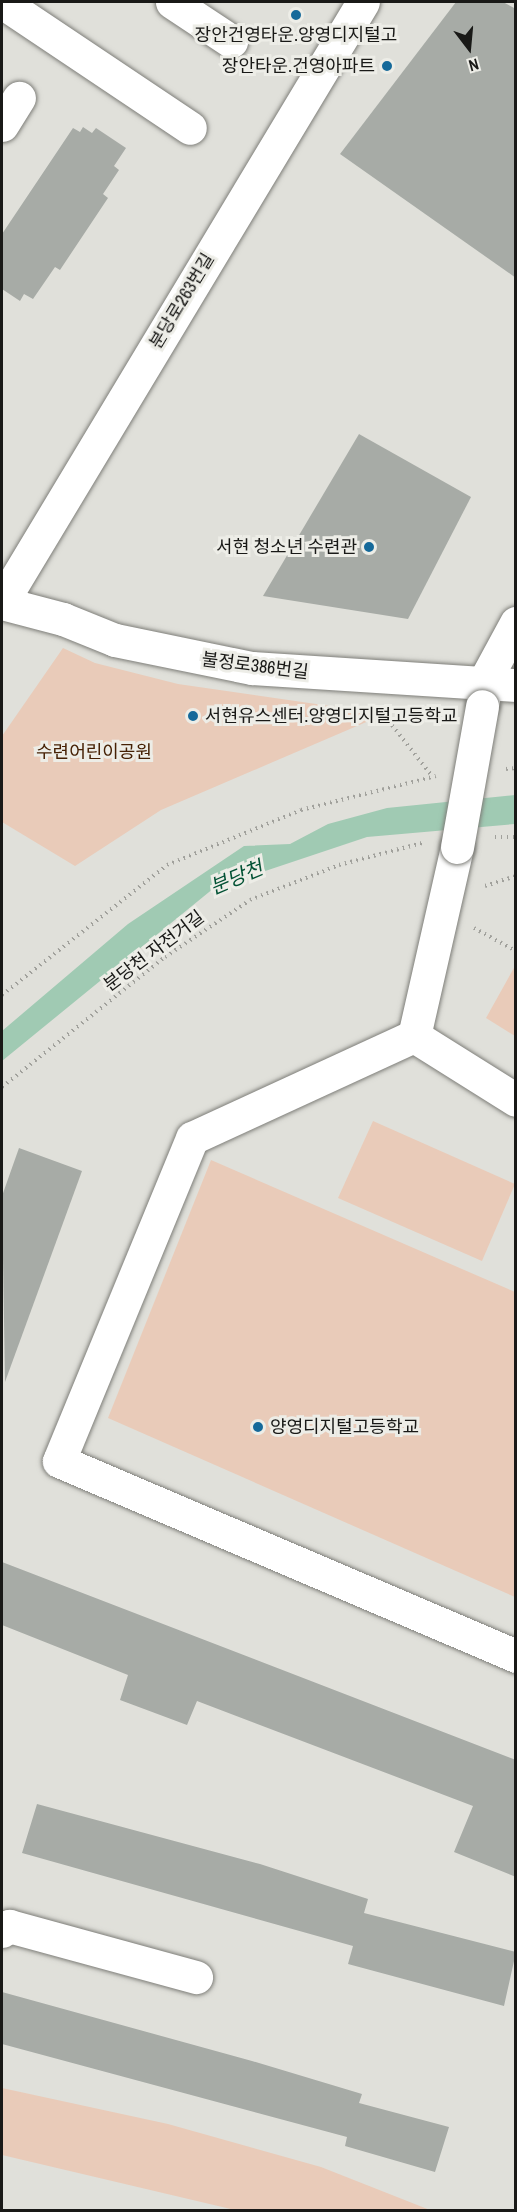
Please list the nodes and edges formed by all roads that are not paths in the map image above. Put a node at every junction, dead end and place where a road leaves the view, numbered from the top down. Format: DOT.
graph roads {
  1 [pos="2,2"];
  2 [pos="172,2"];
  3 [pos="363,2"];
  4 [pos="231,41"];
  5 [pos="190,128"];
  6 [pos="2,602"];
  7 [pos="516,623"];
  8 [pos="494,690"];
  9 [pos="414,1036"];
  10 [pos="516,1100"];
  11 [pos="516,1656"];
  12 [pos="2,1931"];
  13 [pos="196,1977"];
  1 -- 5 [label="street"];
  2 -- 4 [label="street"];
  3 -- 6 [label="street, 분당로263번길"];
  6 -- 8 [label="street, 불정로386번길"];
  7 -- 8 [label="street"];
  8 -- 9 [label="street, bridge"];
  9 -- 10 [label="street"];
  9 -- 11 [label="street"];
  12 -- 13 [label="street"];
}
